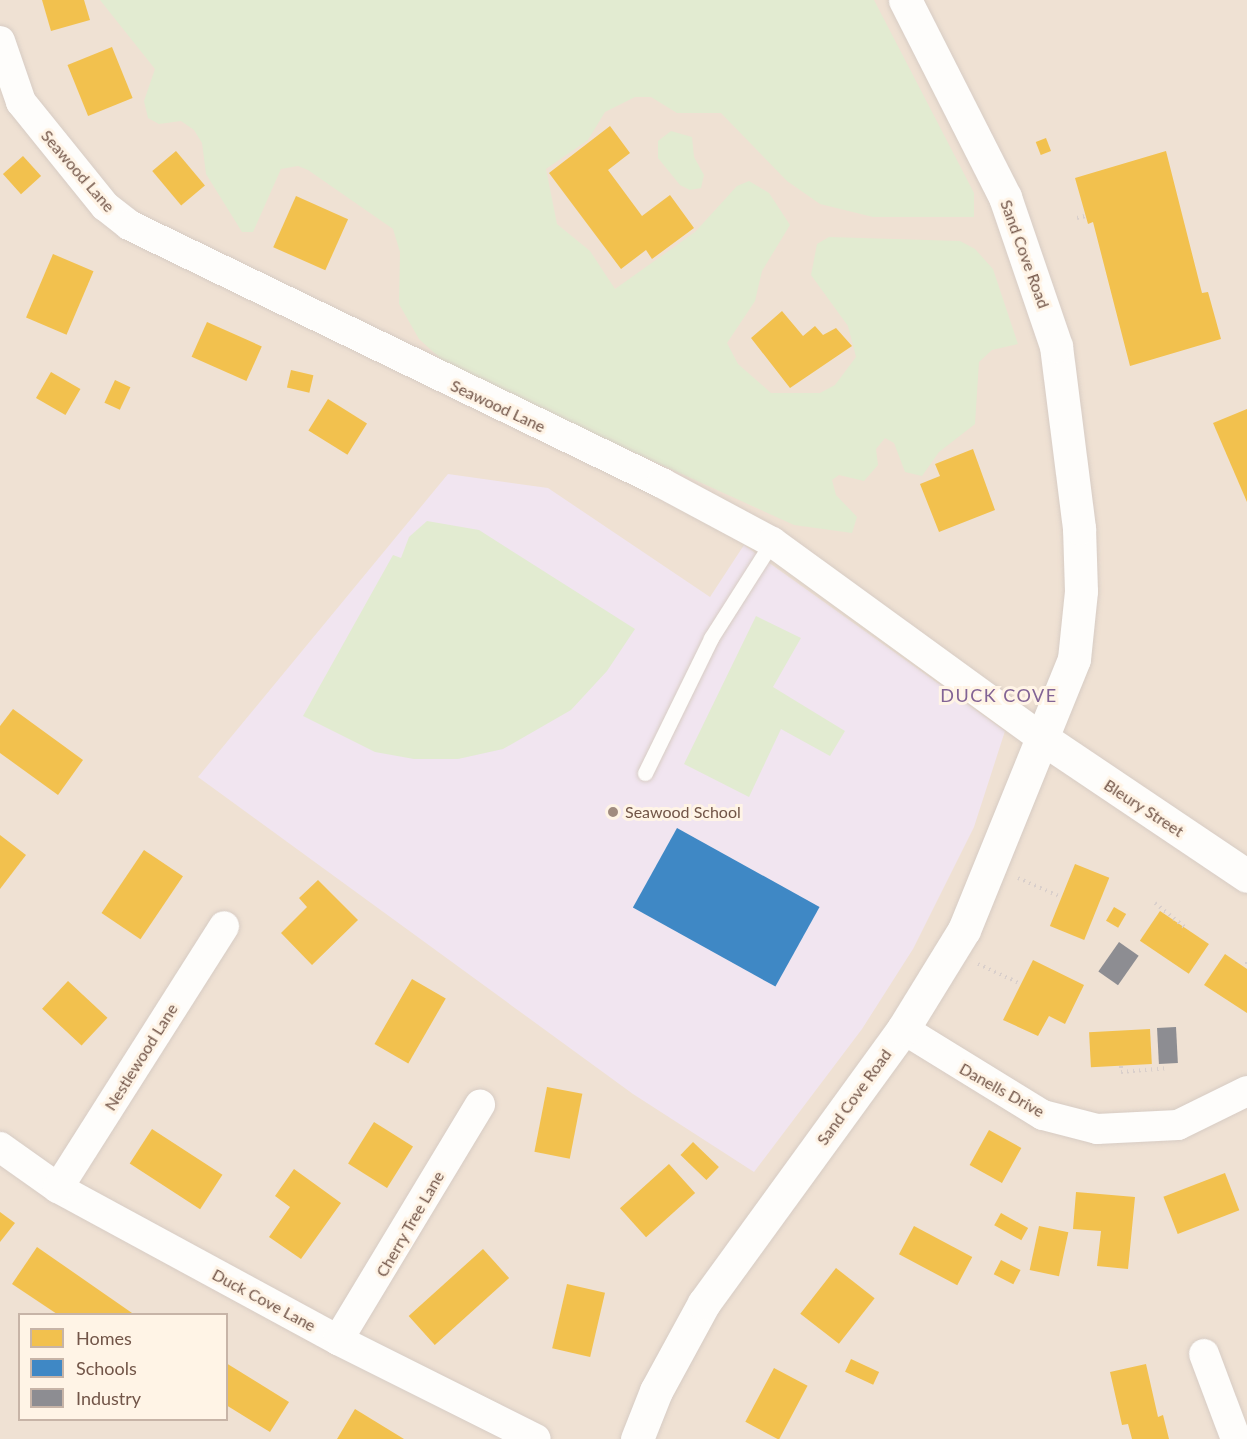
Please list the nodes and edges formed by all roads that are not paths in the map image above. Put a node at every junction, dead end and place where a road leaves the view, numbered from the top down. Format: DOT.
graph roads {
  1 [pos="905,0"];
  2 [pos="0,41"];
  3 [pos="772,542"];
  4 [pos="1042,738"];
  5 [pos="645,773"];
  6 [pos="1247,876"];
  7 [pos="224,926"];
  8 [pos="903,1029"];
  9 [pos="1247,1091"];
  10 [pos="480,1105"];
  11 [pos="0,1148"];
  12 [pos="58,1188"];
  13 [pos="338,1340"];
  14 [pos="1204,1354"];
  15 [pos="536,1439"];
  16 [pos="637,1439"];
  17 [pos="1236,1439"];
  1 -- 4 [label="street, Sand Cove Road"];
  2 -- 3 [label="street, Seawood Lane"];
  3 -- 4 [label="street, Seawood Lane"];
  3 -- 5 [label="lane"];
  4 -- 6 [label="street, Bleury Street"];
  4 -- 8 [label="street, Sand Cove Road"];
  7 -- 12 [label="street, Nestlewood Lane"];
  8 -- 9 [label="street, Danells Drive"];
  8 -- 16 [label="street, Sand Cove Road"];
  10 -- 13 [label="street, Cherry Tree Lane"];
  11 -- 12 [label="street, Duck Cove Lane"];
  12 -- 13 [label="street, Duck Cove Lane"];
  13 -- 15 [label="street, Duck Cove Lane"];
  14 -- 17 [label="street"];
}
